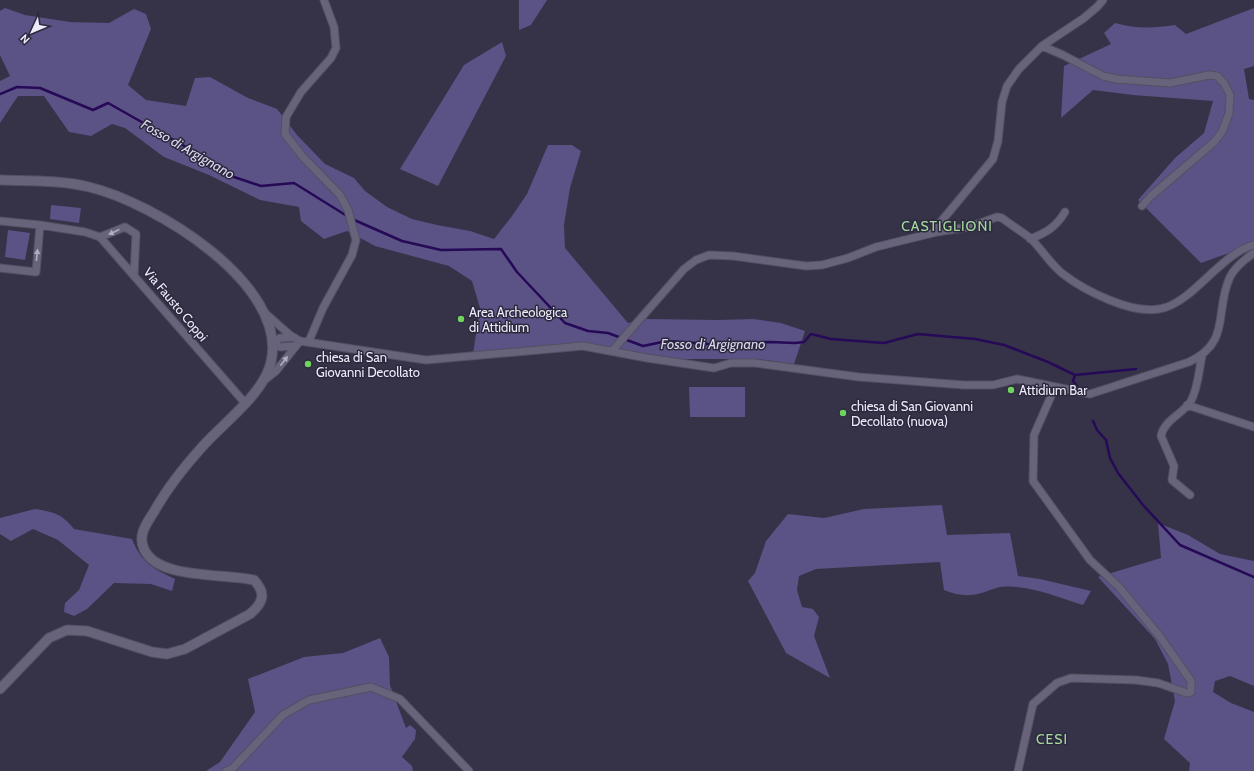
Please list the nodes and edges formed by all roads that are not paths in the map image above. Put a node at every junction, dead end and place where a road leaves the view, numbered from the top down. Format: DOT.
graph roads {
  1 [pos="324,0"];
  2 [pos="1103,0"];
  3 [pos="1042,46"];
  4 [pos="0,180"];
  5 [pos="1142,206"];
  6 [pos="1065,212"];
  7 [pos="0,221"];
  8 [pos="40,225"];
  9 [pos="936,232"];
  10 [pos="100,237"];
  11 [pos="1030,239"];
  12 [pos="1254,245"];
  13 [pos="1254,253"];
  14 [pos="0,268"];
  15 [pos="134,276"];
  16 [pos="264,312"];
  17 [pos="293,336"];
  18 [pos="300,341"];
  19 [pos="309,341"];
  20 [pos="272,343"];
  21 [pos="294,346"];
  22 [pos="614,349"];
  23 [pos="1202,356"];
  24 [pos="266,379"];
  25 [pos="1055,387"];
  26 [pos="244,403"];
  27 [pos="1187,405"];
  28 [pos="1254,428"];
  29 [pos="1190,495"];
  30 [pos="0,689"];
  31 [pos="226,771"];
  32 [pos="469,771"];
  33 [pos="1018,771"];
  1 -- 19 [label="street"];
  2 -- 3 [label="street"];
  3 -- 5 [label="street"];
  3 -- 9 [label="street"];
  4 -- 16 [label="main road"];
  6 -- 11 [label="street"];
  7 -- 8 [label="street"];
  8 -- 10 [label="street"];
  14 -- 8 [label="street, one-way"];
  9 -- 11 [label="street"];
  9 -- 22 [label="street"];
  10 -- 15 [label="street"];
  15 -- 10 [label="street, Via Fausto Coppi, one-way"];
  11 -- 12 [label="street"];
  13 -- 23 [label="street"];
  15 -- 26 [label="street, Via Fausto Coppi"];
  16 -- 17 [label="street"];
  16 -- 20 [label="main road"];
  17 -- 18 [label="street"];
  17 -- 20 [label="street"];
  18 -- 19 [label="street"];
  18 -- 21 [label="street"];
  19 -- 22 [label="street"];
  20 -- 21 [label="street"];
  20 -- 24 [label="main road"];
  24 -- 21 [label="street, one-way"];
  22 -- 25 [label="street"];
  23 -- 25 [label="street"];
  23 -- 27 [label="street"];
  24 -- 26 [label="main road"];
  25 -- 33 [label="street"];
  26 -- 30 [label="main road"];
  27 -- 28 [label="street"];
  27 -- 29 [label="street"];
  31 -- 32 [label="street"];
}
